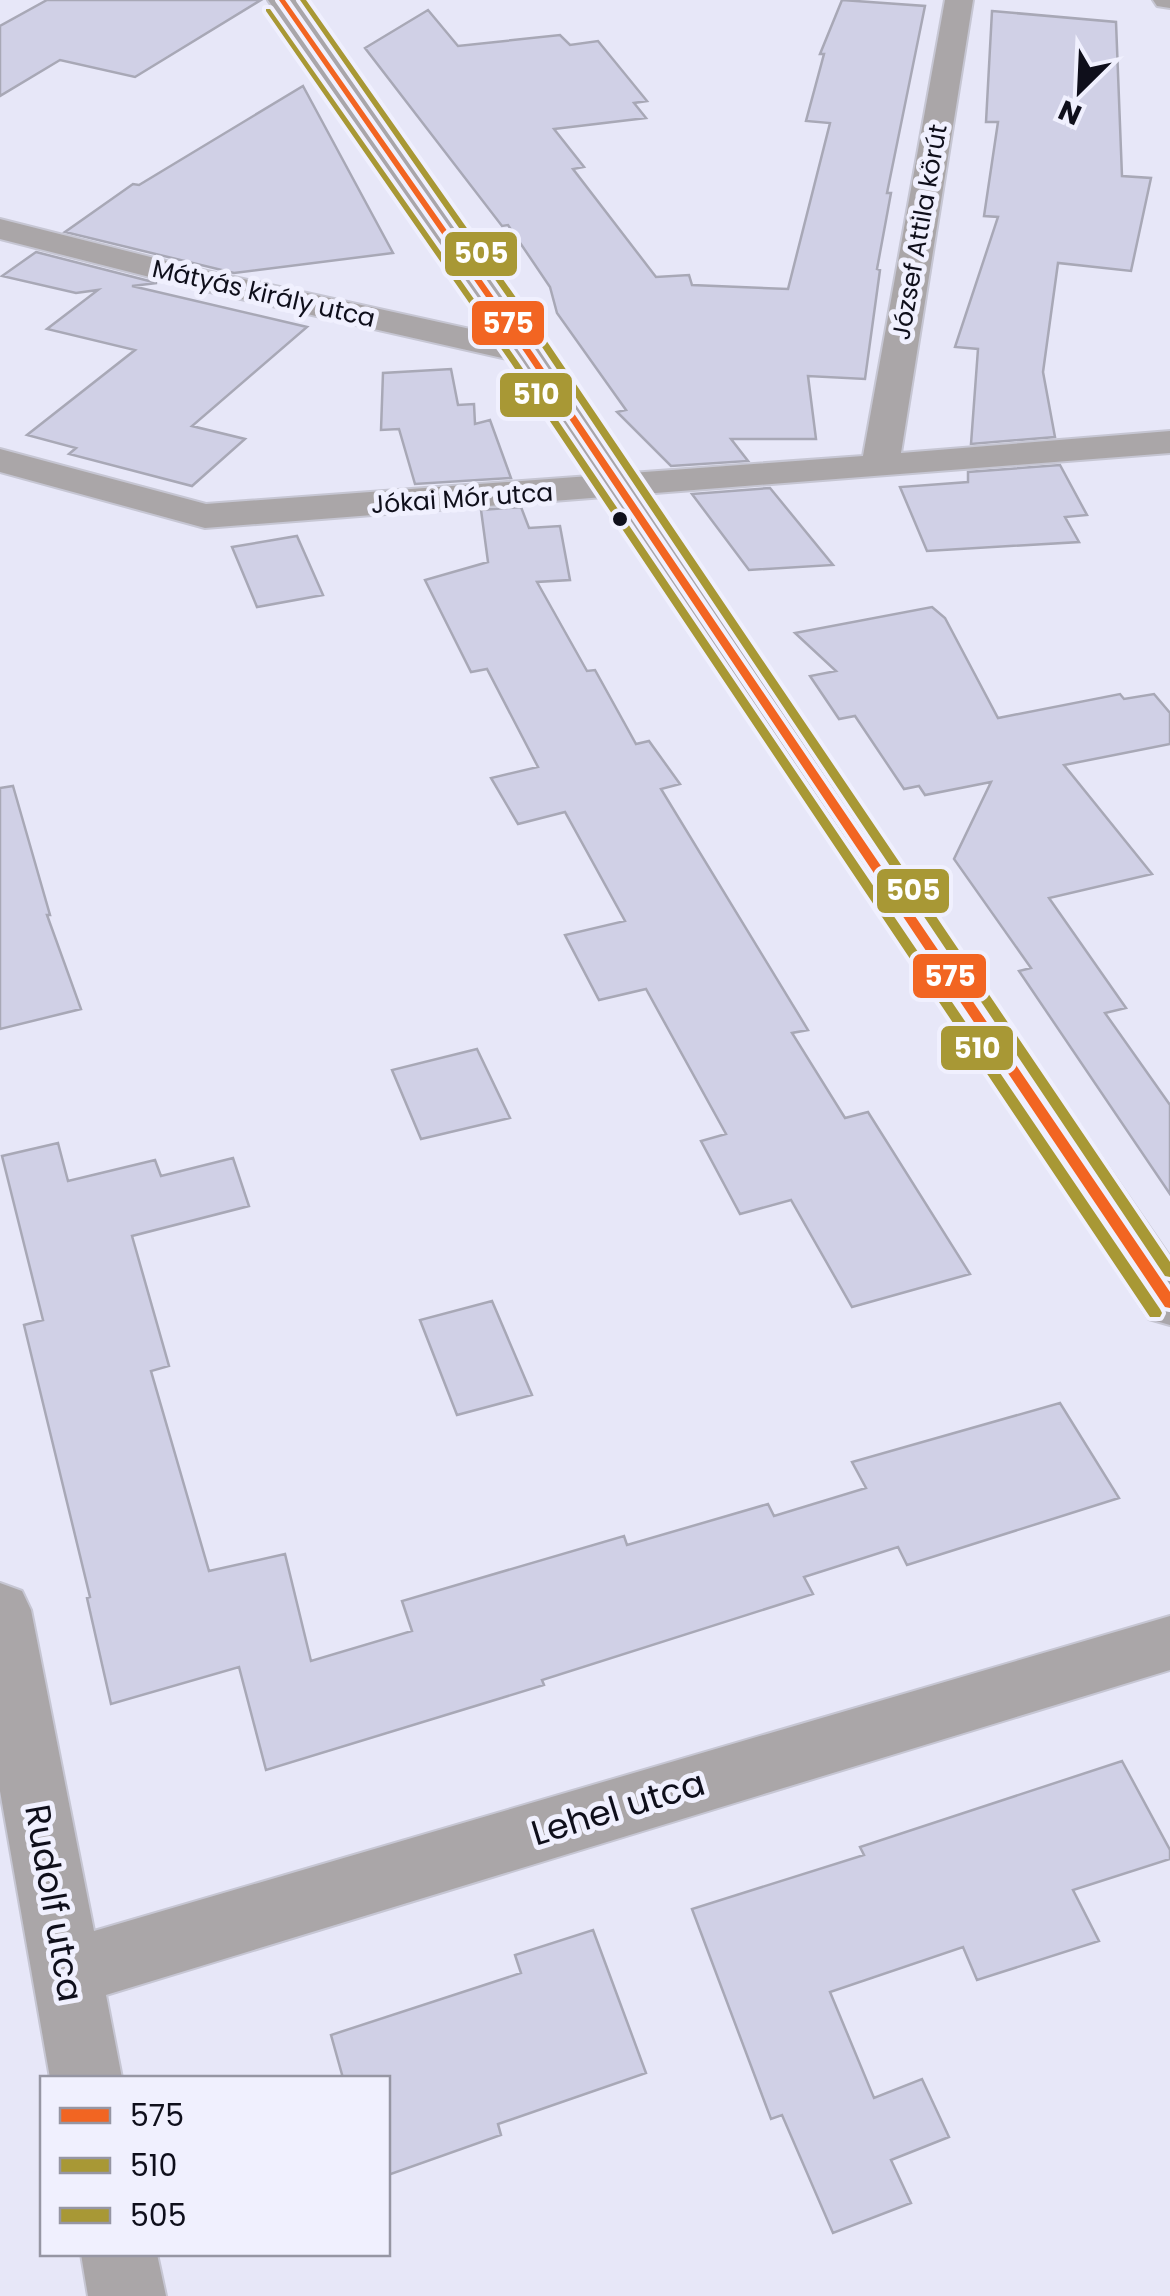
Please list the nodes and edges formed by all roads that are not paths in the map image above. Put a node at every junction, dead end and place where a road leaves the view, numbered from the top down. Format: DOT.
graph roads {
  1 [pos="282,0"];
  2 [pos="959,0"];
  3 [pos="0,229"];
  4 [pos="529,353"];
  5 [pos="1170,442"];
  6 [pos="0,460"];
  7 [pos="880,465"];
  8 [pos="618,488"];
  9 [pos="1170,1303"];
  10 [pos="0,1610"];
  11 [pos="1170,1643"];
  12 [pos="66,1972"];
  13 [pos="86,2076"];
  14 [pos="118,2256"];
  15 [pos="126,2296"];
  1 -- 4 [label="main road"];
  2 -- 7 [label="street, József Attila körút"];
  3 -- 4 [label="street, Mátyás király utca"];
  4 -- 8 [label="main road"];
  5 -- 7 [label="street, Jókai Mór utca"];
  6 -- 8 [label="street, Jókai Mór utca"];
  7 -- 8 [label="street, Jókai Mór utca"];
  8 -- 9 [label="main road"];
  10 -- 12 [label="street, Rudolf utca"];
  11 -- 12 [label="street, Lehel utca"];
  12 -- 13 [label="street, Rudolf utca"];
  14 -- 15 [label="street"];
}
